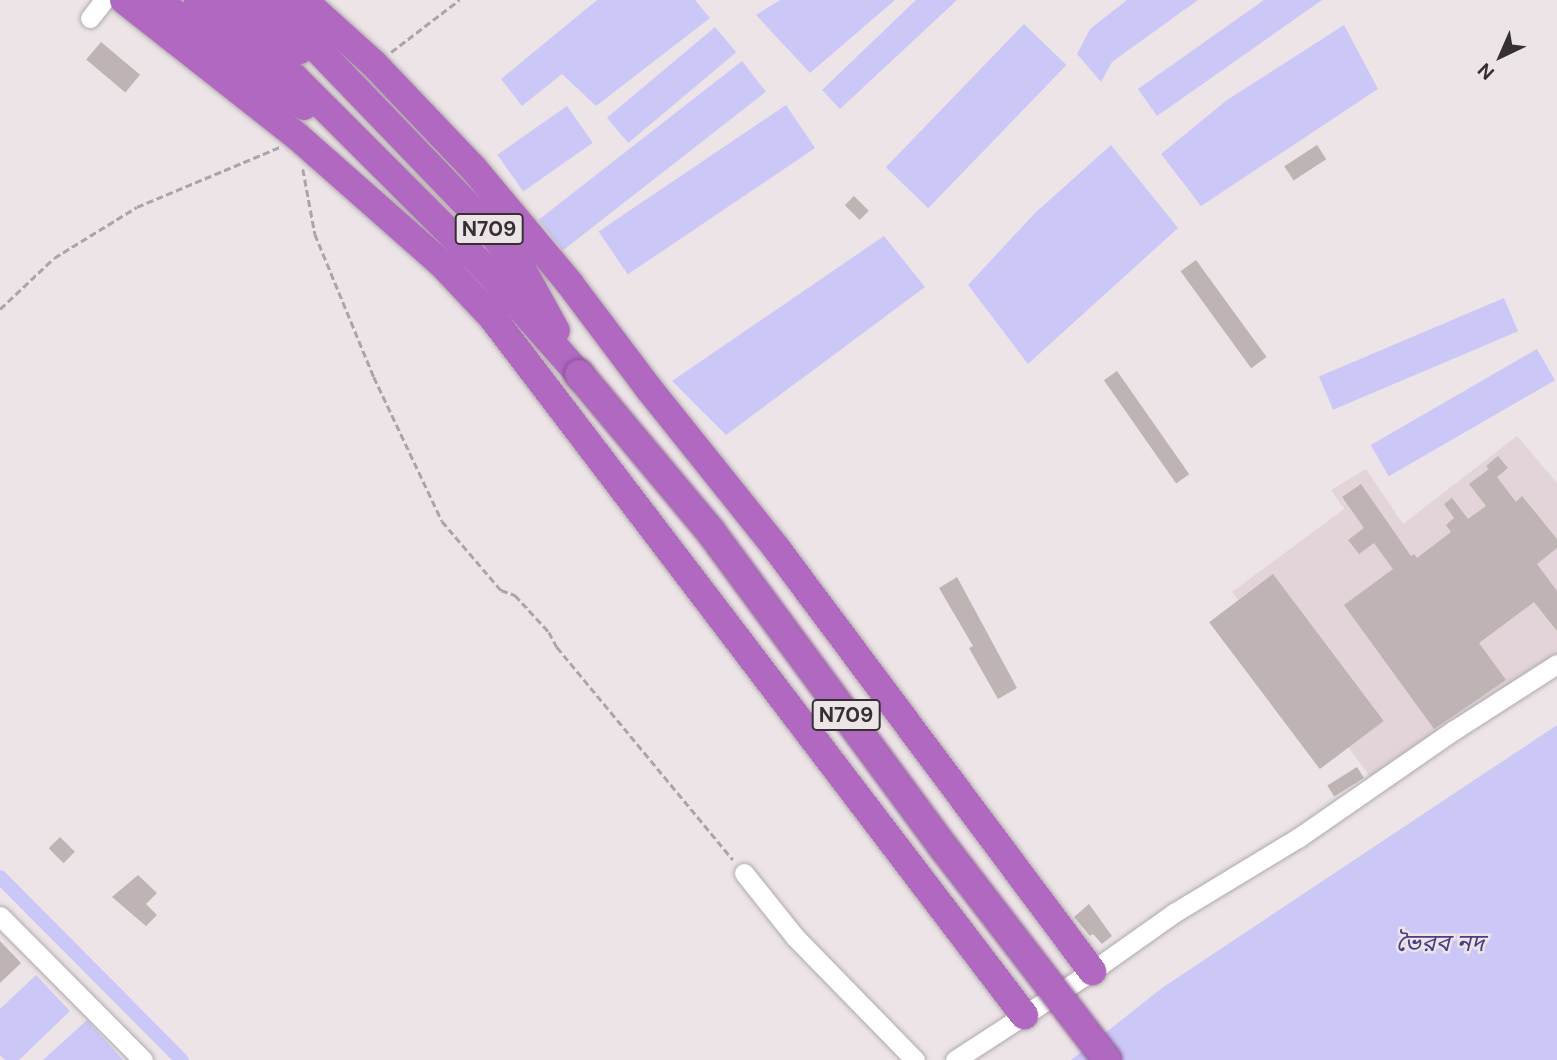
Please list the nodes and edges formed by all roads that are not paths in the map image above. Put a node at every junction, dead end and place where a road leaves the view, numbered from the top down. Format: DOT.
graph roads {
  1 [pos="104,0"];
  2 [pos="124,0"];
  3 [pos="156,0"];
  4 [pos="232,0"];
  5 [pos="253,0"];
  6 [pos="270,0"];
  7 [pos="281,0"];
  8 [pos="303,0"];
  9 [pos="199,1"];
  10 [pos="90,18"];
  11 [pos="371,105"];
  12 [pos="345,131"];
  13 [pos="579,373"];
  14 [pos="1557,664"];
  15 [pos="744,873"];
  16 [pos="0,916"];
  17 [pos="1092,971"];
  18 [pos="1024,1015"];
  19 [pos="143,1060"];
  20 [pos="915,1060"];
  21 [pos="955,1060"];
  22 [pos="1107,1060"];
  1 -- 10 [label="street"];
  2 -- 18 [label="highway"];
  3 -- 12 [label="highway, N709"];
  4 -- 11 [label="highway, N709"];
  5 -- 11 [label="highway, N709"];
  6 -- 11 [label="highway, N709"];
  7 -- 11 [label="highway, N709"];
  8 -- 17 [label="highway"];
  9 -- 12 [label="highway, N709"];
  11 -- 13 [label="highway, N709"];
  12 -- 13 [label="highway, N709"];
  13 -- 22 [label="highway, N709, bridge"];
  14 -- 17 [label="street"];
  15 -- 20 [label="street"];
  16 -- 19 [label="street"];
  17 -- 18 [label="street"];
  18 -- 21 [label="street"];
}
